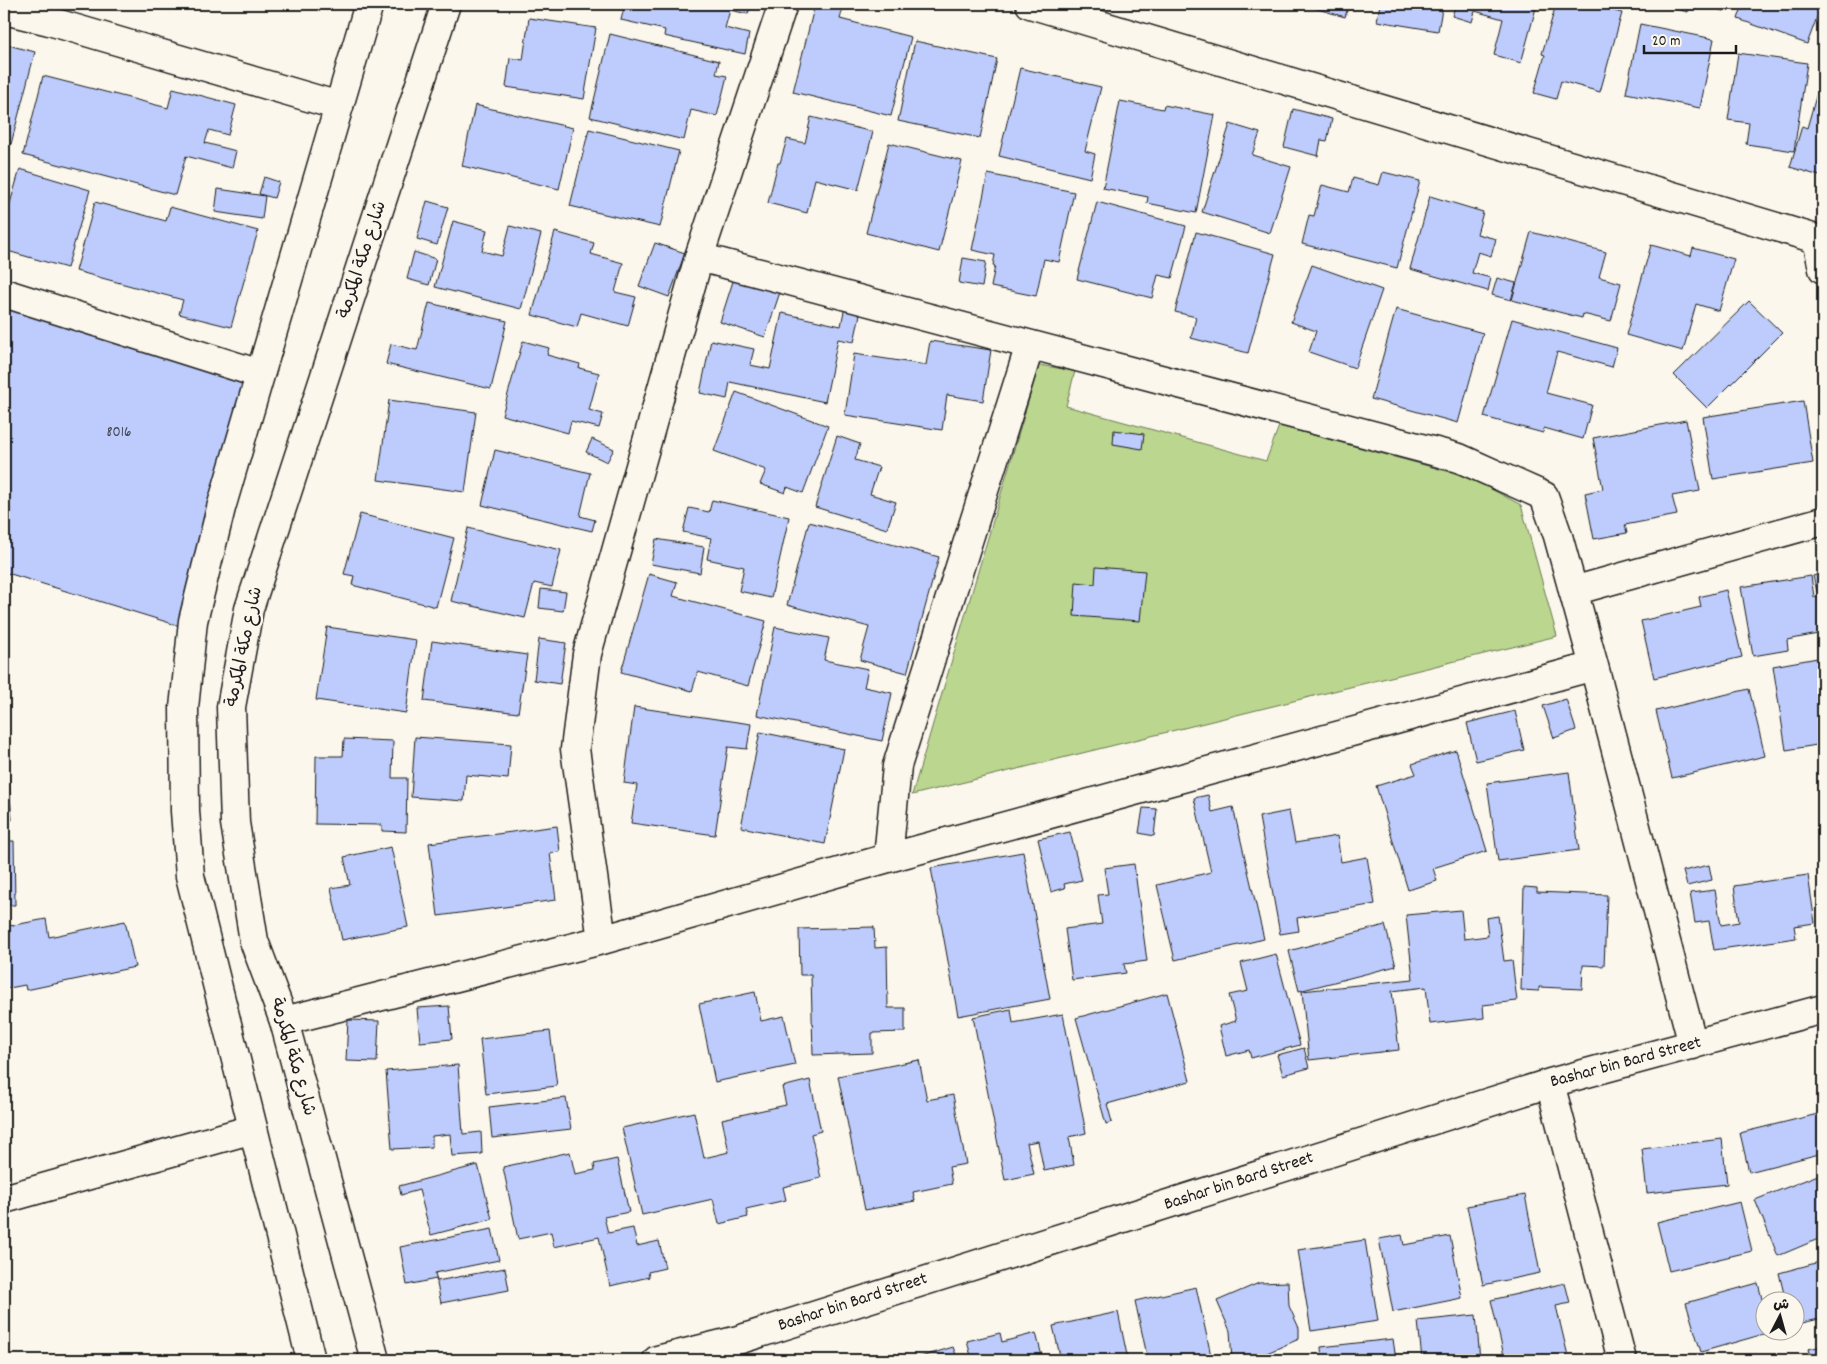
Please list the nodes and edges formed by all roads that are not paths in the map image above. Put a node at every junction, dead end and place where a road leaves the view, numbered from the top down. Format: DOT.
graph roads {
  1 [pos="369,4"];
  2 [pos="446,4"];
  3 [pos="783,4"];
  4 [pos="1030,4"];
  5 [pos="4,10"];
  6 [pos="51,12"];
  7 [pos="339,106"];
  8 [pos="1820,240"];
  9 [pos="699,257"];
  10 [pos="1823,269"];
  11 [pos="4,293"];
  12 [pos="1030,344"];
  13 [pos="260,374"];
  14 [pos="1823,522"];
  15 [pos="1573,591"];
  16 [pos="1594,666"];
  17 [pos="888,858"];
  18 [pos="602,940"];
  19 [pos="1823,1009"];
  20 [pos="284,1021"];
  21 [pos="1693,1045"];
  22 [pos="1550,1084"];
  23 [pos="253,1129"];
  24 [pos="4,1199"];
  25 [pos="741,1350"];
  26 [pos="311,1360"];
  27 [pos="376,1360"];
  28 [pos="657,1360"];
  29 [pos="1622,1360"];
  1 -- 7 [label="street"];
  2 -- 20 [label="street, شارع مكة المكرمة"];
  3 -- 9 [label="street"];
  4 -- 8 [label="street"];
  5 -- 6 [label="street"];
  6 -- 7 [label="street"];
  7 -- 13 [label="street"];
  8 -- 10 [label="street"];
  9 -- 12 [label="street"];
  9 -- 18 [label="street"];
  11 -- 13 [label="street"];
  12 -- 15 [label="street"];
  12 -- 17 [label="street"];
  13 -- 23 [label="street"];
  14 -- 15 [label="street"];
  15 -- 16 [label="street"];
  16 -- 17 [label="street"];
  16 -- 21 [label="street"];
  17 -- 18 [label="street"];
  18 -- 20 [label="street"];
  19 -- 21 [label="street, Bashar bin Bard Street"];
  20 -- 27 [label="street, شارع مكة المكرمة"];
  21 -- 22 [label="street, Bashar bin Bard Street"];
  22 -- 25 [label="street, Bashar bin Bard Street"];
  22 -- 29 [label="street"];
  23 -- 24 [label="street"];
  23 -- 26 [label="street"];
  25 -- 28 [label="street, Bashar bin Bard Street"];
}
